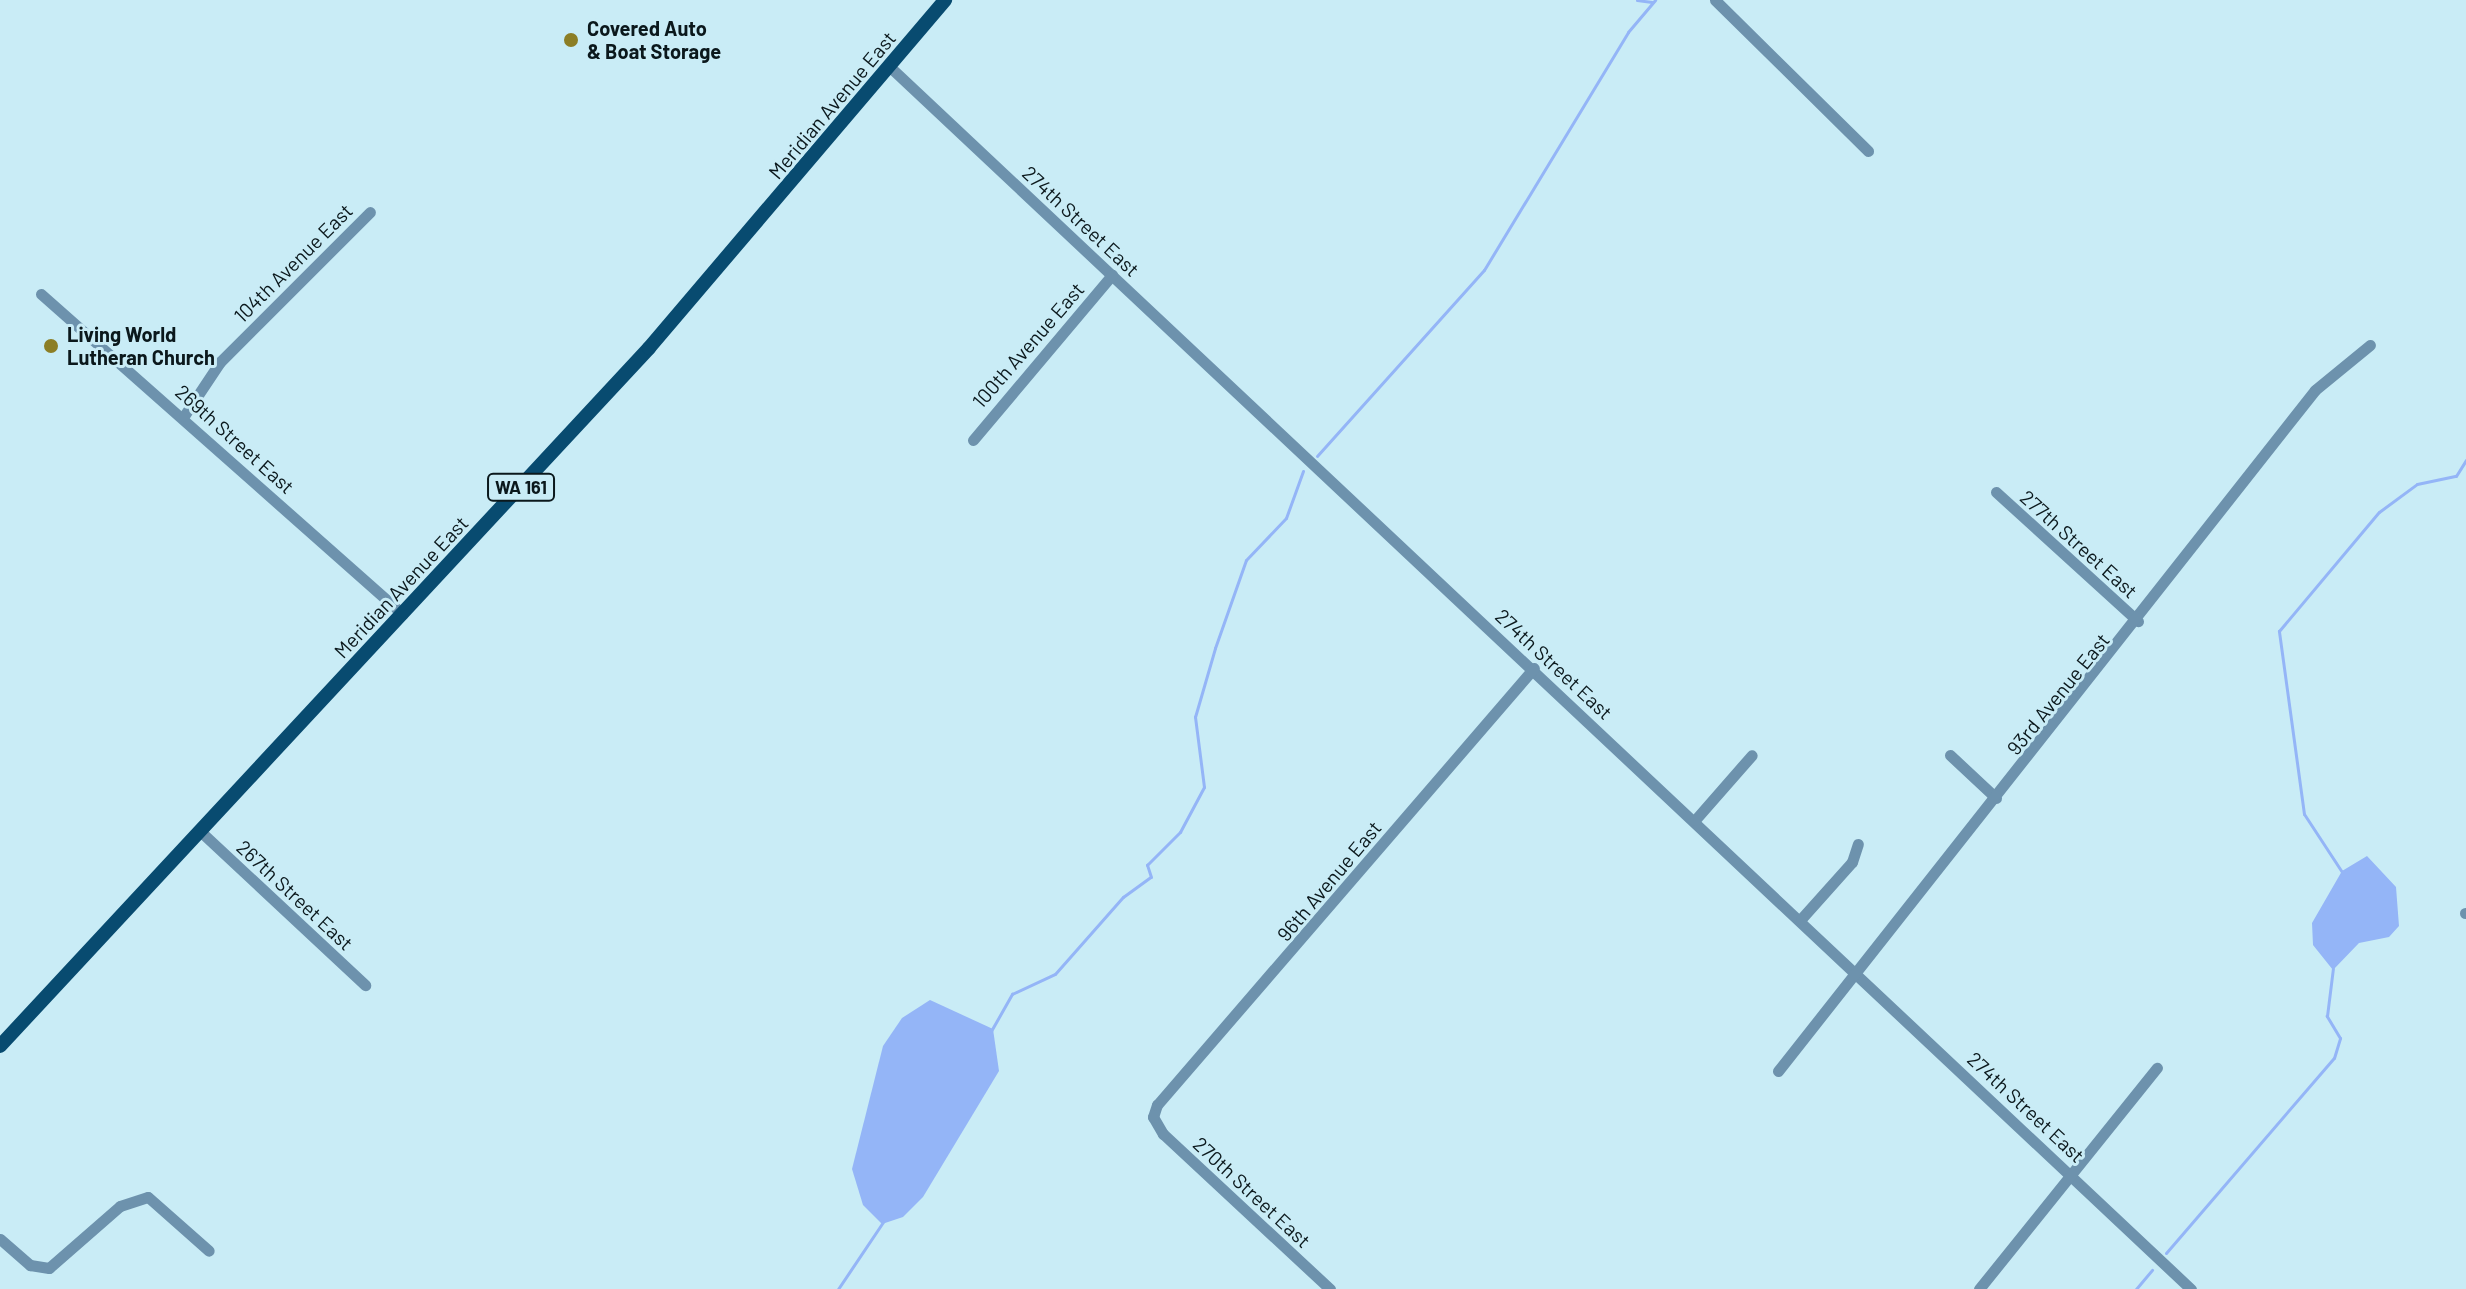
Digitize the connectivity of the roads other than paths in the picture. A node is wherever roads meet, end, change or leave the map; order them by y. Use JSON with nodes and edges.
{"nodes":[{"id":1,"x":945,"y":0,"type":"edge"},
{"id":2,"x":1715,"y":0,"type":"edge"},
{"id":3,"x":890,"y":67,"type":"junction"},
{"id":4,"x":1868,"y":151,"type":"dead end"},
{"id":5,"x":370,"y":212,"type":"dead end"},
{"id":6,"x":1112,"y":275,"type":"junction"},
{"id":7,"x":41,"y":294,"type":"dead end"},
{"id":8,"x":2370,"y":345,"type":"dead end"},
{"id":9,"x":184,"y":416,"type":"junction"},
{"id":10,"x":973,"y":440,"type":"dead end"},
{"id":11,"x":1996,"y":492,"type":"dead end"},
{"id":12,"x":403,"y":614,"type":"junction"},
{"id":13,"x":2138,"y":621,"type":"junction"},
{"id":14,"x":1534,"y":668,"type":"junction"},
{"id":15,"x":1752,"y":755,"type":"dead end"},
{"id":16,"x":1950,"y":755,"type":"dead end"},
{"id":17,"x":1996,"y":798,"type":"junction"},
{"id":18,"x":1695,"y":820,"type":"junction"},
{"id":19,"x":200,"y":831,"type":"junction"},
{"id":20,"x":1858,"y":844,"type":"dead end"},
{"id":21,"x":1801,"y":919,"type":"junction"},
{"id":22,"x":1857,"y":972,"type":"junction"},
{"id":23,"x":365,"y":985,"type":"dead end"},
{"id":24,"x":0,"y":1046,"type":"edge"},
{"id":25,"x":2157,"y":1068,"type":"dead end"},
{"id":26,"x":1778,"y":1071,"type":"dead end"},
{"id":27,"x":1153,"y":1117,"type":"joint"},
{"id":28,"x":2071,"y":1173,"type":"junction"},
{"id":29,"x":0,"y":1239,"type":"edge"},
{"id":30,"x":209,"y":1251,"type":"dead end"},
{"id":31,"x":1330,"y":1289,"type":"edge"},
{"id":32,"x":1979,"y":1289,"type":"edge"},
{"id":33,"x":2191,"y":1289,"type":"edge"}],
"edges":[{"from":1,"to":3,"type":"main road","name":"Meridian Avenue East","number":"WA 161"},
{"from":2,"to":4,"type":"street"},
{"from":3,"to":6,"type":"street","name":"274th Street East"},
{"from":3,"to":12,"type":"main road","name":"Meridian Avenue East","number":"WA 161"},
{"from":5,"to":9,"type":"street","name":"104th Avenue East"},
{"from":6,"to":10,"type":"street","name":"100th Avenue East"},
{"from":6,"to":14,"type":"street","name":"274th Street East"},
{"from":7,"to":9,"type":"street","name":"269th Street East"},
{"from":8,"to":13,"type":"street","name":"93rd Avenue East"},
{"from":9,"to":12,"type":"street","name":"269th Street East"},
{"from":11,"to":13,"type":"street","name":"277th Street East"},
{"from":12,"to":19,"type":"main road","name":"Meridian Avenue East","number":"WA 161"},
{"from":13,"to":17,"type":"street","name":"93rd Avenue East"},
{"from":14,"to":18,"type":"street","name":"274th Street East"},
{"from":14,"to":27,"type":"street","name":"96th Avenue East"},
{"from":15,"to":18,"type":"street"},
{"from":16,"to":17,"type":"street"},
{"from":17,"to":22,"type":"street","name":"93rd Avenue East"},
{"from":18,"to":21,"type":"street","name":"274th Street East"},
{"from":19,"to":23,"type":"street","name":"267th Street East"},
{"from":19,"to":24,"type":"main road","name":"Meridian Avenue East","number":"WA 161"},
{"from":20,"to":21,"type":"street"},
{"from":21,"to":22,"type":"street","name":"274th Street East"},
{"from":22,"to":26,"type":"street","name":"93rd Avenue East"},
{"from":22,"to":28,"type":"street","name":"274th Street East"},
{"from":25,"to":28,"type":"street"},
{"from":27,"to":31,"type":"street","name":"270th Street East"},
{"from":28,"to":32,"type":"street"},
{"from":28,"to":33,"type":"street","name":"274th Street East"},
{"from":29,"to":30,"type":"street"}]}
